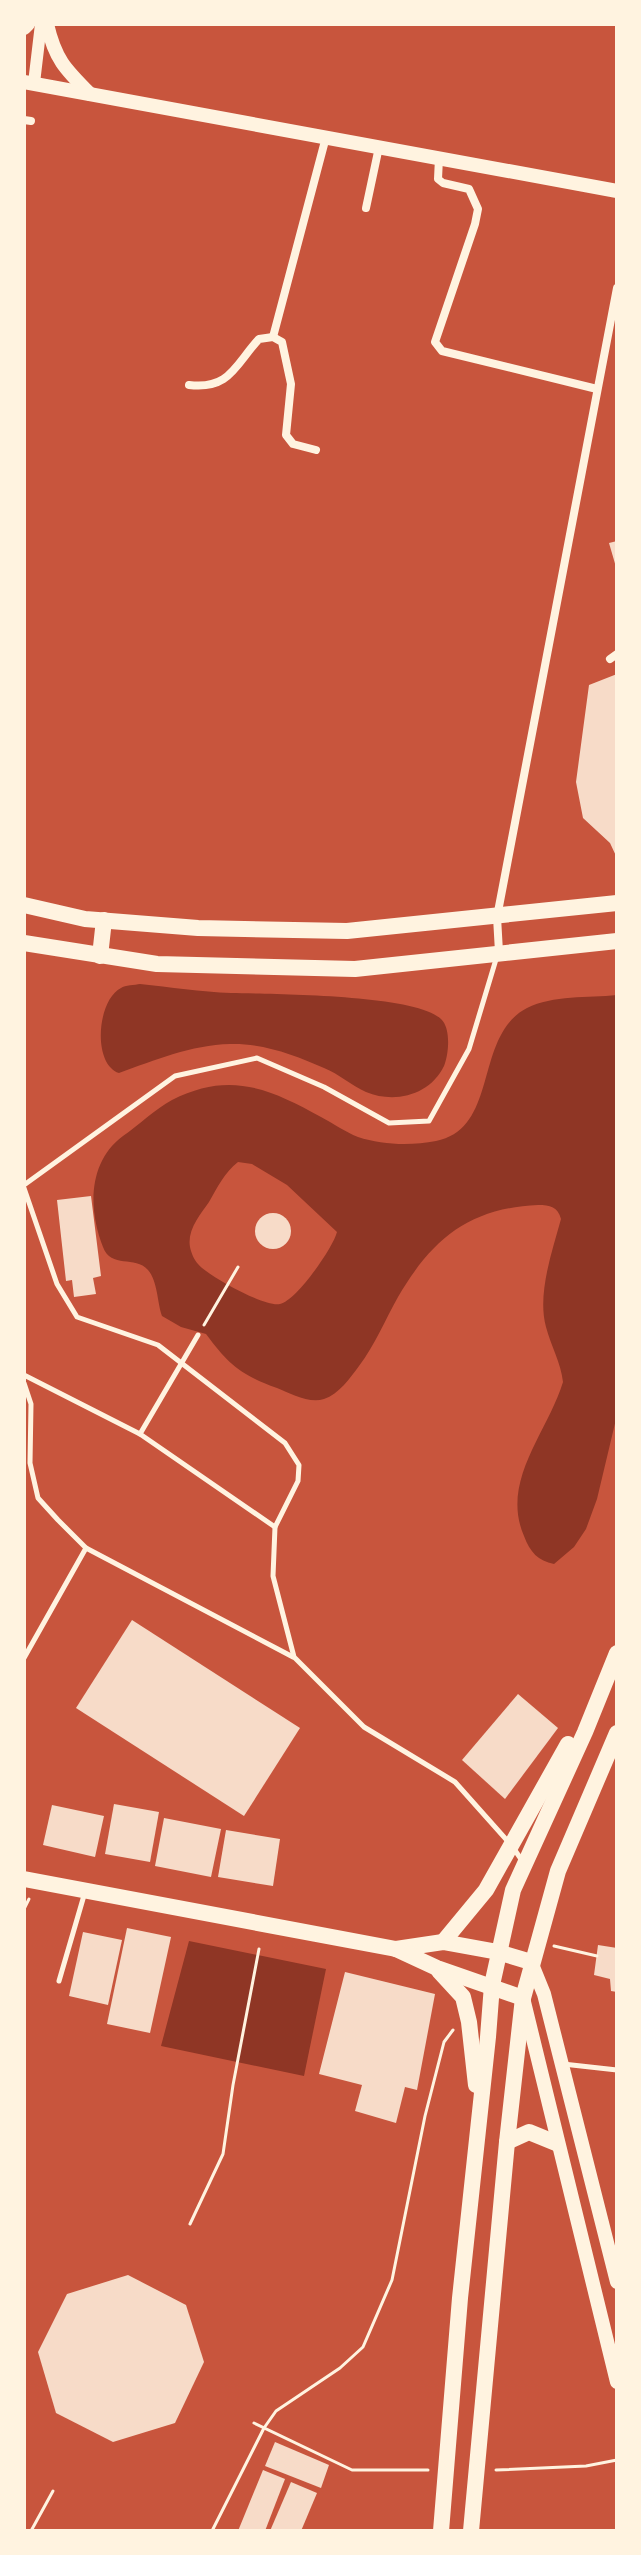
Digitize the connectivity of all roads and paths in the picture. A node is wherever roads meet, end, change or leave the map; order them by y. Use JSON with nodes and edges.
{"nodes":[{"id":1,"x":44,"y":24,"type":"edge"},
{"id":2,"x":29,"y":83,"type":"edge"},
{"id":3,"x":91,"y":94,"type":"junction"},
{"id":4,"x":326,"y":137,"type":"junction"},
{"id":5,"x":379,"y":147,"type":"junction"},
{"id":6,"x":439,"y":158,"type":"junction"},
{"id":7,"x":617,"y":191,"type":"edge"},
{"id":8,"x":366,"y":208,"type":"dead end"},
{"id":9,"x":617,"y":288,"type":"edge"},
{"id":10,"x":273,"y":337,"type":"junction"},
{"id":11,"x":189,"y":385,"type":"dead end"},
{"id":12,"x":597,"y":389,"type":"junction"},
{"id":13,"x":316,"y":450,"type":"dead end"},
{"id":14,"x":617,"y":903,"type":"edge"},
{"id":15,"x":24,"y":905,"type":"edge"},
{"id":16,"x":497,"y":917,"type":"junction"},
{"id":17,"x":104,"y":920,"type":"junction"},
{"id":18,"x":617,"y":941,"type":"edge"},
{"id":19,"x":24,"y":943,"type":"edge"},
{"id":20,"x":499,"y":952,"type":"junction"},
{"id":21,"x":100,"y":956,"type":"junction"},
{"id":22,"x":24,"y":1187,"type":"edge"},
{"id":23,"x":238,"y":1267,"type":"dead end"},
{"id":24,"x":198,"y":1335,"type":"joint"},
{"id":25,"x":182,"y":1361,"type":"junction"},
{"id":26,"x":24,"y":1375,"type":"edge"},
{"id":27,"x":24,"y":1383,"type":"edge"},
{"id":28,"x":140,"y":1434,"type":"junction"},
{"id":29,"x":275,"y":1527,"type":"junction"},
{"id":30,"x":86,"y":1548,"type":"junction"},
{"id":31,"x":617,"y":1652,"type":"edge"},
{"id":32,"x":294,"y":1657,"type":"junction"},
{"id":33,"x":24,"y":1658,"type":"edge"},
{"id":34,"x":617,"y":1733,"type":"edge"},
{"id":35,"x":512,"y":1846,"type":"junction"},
{"id":36,"x":524,"y":1863,"type":"junction"},
{"id":37,"x":24,"y":1879,"type":"edge"},
{"id":38,"x":85,"y":1891,"type":"junction"},
{"id":39,"x":443,"y":1942,"type":"junction"},
{"id":40,"x":554,"y":1946,"type":"dead end"},
{"id":41,"x":259,"y":1949,"type":"dead end"},
{"id":42,"x":396,"y":1949,"type":"junction"},
{"id":43,"x":498,"y":1952,"type":"junction"},
{"id":44,"x":597,"y":1956,"type":"dead end"},
{"id":45,"x":531,"y":1962,"type":"junction"},
{"id":46,"x":437,"y":1968,"type":"junction"},
{"id":47,"x":59,"y":1981,"type":"dead end"},
{"id":48,"x":492,"y":1985,"type":"junction"},
{"id":49,"x":523,"y":1998,"type":"junction"},
{"id":50,"x":469,"y":2022,"type":"junction"},
{"id":51,"x":563,"y":2064,"type":"junction"},
{"id":52,"x":617,"y":2070,"type":"edge"},
{"id":53,"x":479,"y":2119,"type":"junction"},
{"id":54,"x":507,"y":2142,"type":"junction"},
{"id":55,"x":556,"y":2143,"type":"junction"},
{"id":56,"x":190,"y":2224,"type":"dead end"},
{"id":57,"x":617,"y":2282,"type":"edge"},
{"id":58,"x":617,"y":2382,"type":"edge"},
{"id":59,"x":254,"y":2423,"type":"dead end"},
{"id":60,"x":264,"y":2428,"type":"junction"},
{"id":61,"x":617,"y":2460,"type":"edge"},
{"id":62,"x":507,"y":2469,"type":"dead end"},
{"id":63,"x":411,"y":2470,"type":"dead end"},
{"id":64,"x":53,"y":2491,"type":"dead end"},
{"id":65,"x":31,"y":2531,"type":"edge"},
{"id":66,"x":212,"y":2531,"type":"edge"},
{"id":67,"x":441,"y":2531,"type":"edge"},
{"id":68,"x":471,"y":2531,"type":"edge"}],
"edges":[{"from":1,"to":2,"type":"street"},
{"from":1,"to":3,"type":"main road"},
{"from":2,"to":3,"type":"main road"},
{"from":3,"to":4,"type":"main road"},
{"from":4,"to":5,"type":"main road"},
{"from":4,"to":10,"type":"street"},
{"from":5,"to":6,"type":"main road"},
{"from":5,"to":8,"type":"street"},
{"from":6,"to":7,"type":"main road"},
{"from":6,"to":12,"type":"street"},
{"from":9,"to":12,"type":"street"},
{"from":10,"to":11,"type":"street"},
{"from":10,"to":13,"type":"street"},
{"from":12,"to":16,"type":"street"},
{"from":14,"to":16,"type":"main road"},
{"from":15,"to":17,"type":"main road"},
{"from":16,"to":17,"type":"main road"},
{"from":16,"to":20,"type":"street"},
{"from":17,"to":21,"type":"main road"},
{"from":18,"to":20,"type":"main road"},
{"from":19,"to":21,"type":"main road"},
{"from":20,"to":21,"type":"main road"},
{"from":20,"to":22,"type":"lane"},
{"from":22,"to":25,"type":"lane"},
{"from":23,"to":24,"type":"path"},
{"from":24,"to":25,"type":"lane"},
{"from":25,"to":28,"type":"lane"},
{"from":25,"to":29,"type":"lane"},
{"from":26,"to":28,"type":"lane"},
{"from":27,"to":30,"type":"lane"},
{"from":28,"to":29,"type":"lane"},
{"from":29,"to":32,"type":"lane"},
{"from":30,"to":32,"type":"lane"},
{"from":30,"to":33,"type":"lane"},
{"from":31,"to":35,"type":"main road"},
{"from":31,"to":36,"type":"main road"},
{"from":32,"to":35,"type":"lane"},
{"from":34,"to":45,"type":"main road"},
{"from":35,"to":36,"type":"lane"},
{"from":35,"to":39,"type":"main road"},
{"from":36,"to":43,"type":"main road"},
{"from":37,"to":38,"type":"main road"},
{"from":38,"to":42,"type":"main road"},
{"from":38,"to":47,"type":"lane"},
{"from":39,"to":42,"type":"main road"},
{"from":39,"to":43,"type":"main road"},
{"from":40,"to":44,"type":"path"},
{"from":41,"to":56,"type":"path"},
{"from":42,"to":46,"type":"main road"},
{"from":43,"to":45,"type":"main road"},
{"from":43,"to":48,"type":"main road"},
{"from":45,"to":49,"type":"main road"},
{"from":45,"to":51,"type":"main road"},
{"from":46,"to":48,"type":"main road"},
{"from":46,"to":50,"type":"main road"},
{"from":48,"to":49,"type":"main road"},
{"from":48,"to":53,"type":"main road"},
{"from":49,"to":54,"type":"main road"},
{"from":49,"to":55,"type":"main road"},
{"from":50,"to":53,"type":"main road"},
{"from":50,"to":60,"type":"path"},
{"from":51,"to":52,"type":"lane"},
{"from":51,"to":57,"type":"main road"},
{"from":53,"to":67,"type":"main road"},
{"from":54,"to":55,"type":"main road"},
{"from":54,"to":68,"type":"main road"},
{"from":55,"to":58,"type":"main road"},
{"from":59,"to":60,"type":"path"},
{"from":60,"to":63,"type":"path"},
{"from":60,"to":66,"type":"path"},
{"from":61,"to":62,"type":"path"},
{"from":64,"to":65,"type":"path"}]}
